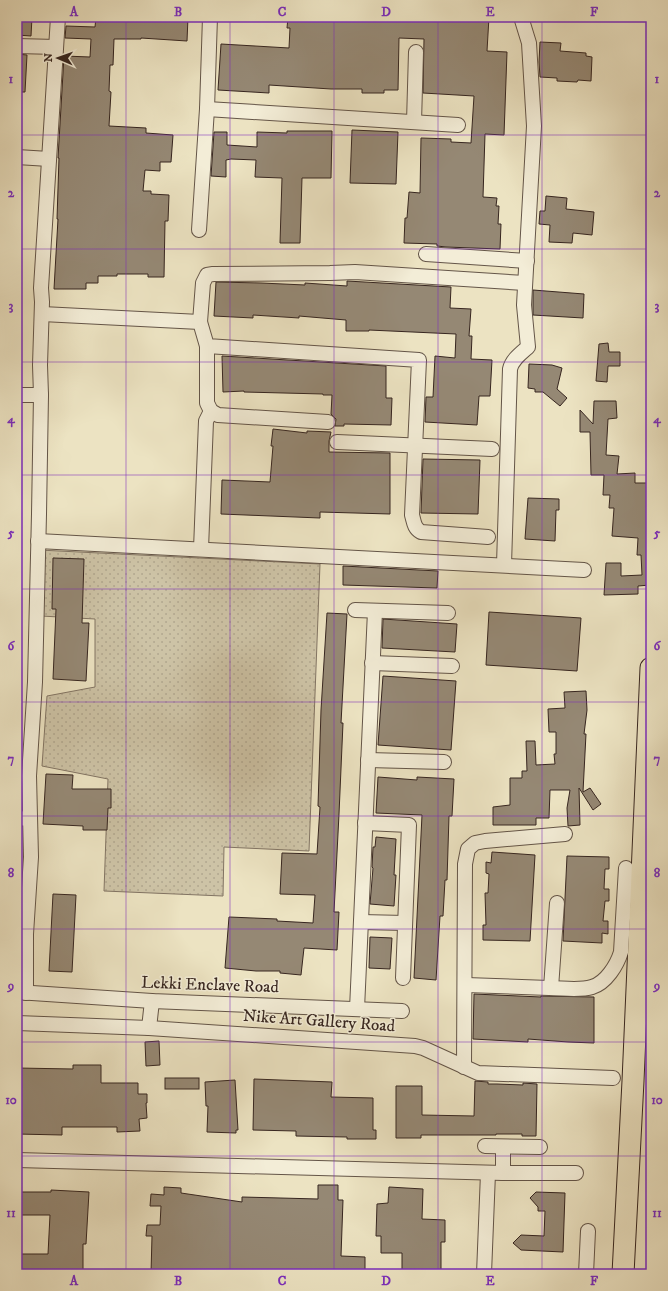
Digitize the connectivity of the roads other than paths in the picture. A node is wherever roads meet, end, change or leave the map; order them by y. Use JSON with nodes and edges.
{"nodes":[{"id":1,"x":58,"y":17,"type":"edge"},
{"id":2,"x":210,"y":17,"type":"edge"},
{"id":3,"x":521,"y":17,"type":"edge"},
{"id":4,"x":17,"y":46,"type":"edge"},
{"id":5,"x":56,"y":47,"type":"junction"},
{"id":6,"x":416,"y":52,"type":"dead end"},
{"id":7,"x":207,"y":110,"type":"junction"},
{"id":8,"x":414,"y":122,"type":"junction"},
{"id":9,"x":458,"y":125,"type":"dead end"},
{"id":10,"x":17,"y":157,"type":"edge"},
{"id":11,"x":49,"y":159,"type":"junction"},
{"id":12,"x":199,"y":230,"type":"dead end"},
{"id":13,"x":426,"y":254,"type":"dead end"},
{"id":14,"x":527,"y":261,"type":"junction"},
{"id":15,"x":525,"y":283,"type":"junction"},
{"id":16,"x":42,"y":314,"type":"junction"},
{"id":17,"x":200,"y":322,"type":"junction"},
{"id":18,"x":207,"y":346,"type":"junction"},
{"id":19,"x":17,"y":395,"type":"edge"},
{"id":20,"x":42,"y":396,"type":"junction"},
{"id":21,"x":211,"y":411,"type":"junction"},
{"id":22,"x":328,"y":422,"type":"dead end"},
{"id":23,"x":337,"y":442,"type":"dead end"},
{"id":24,"x":415,"y":446,"type":"junction"},
{"id":25,"x":492,"y":449,"type":"dead end"},
{"id":26,"x":488,"y":537,"type":"dead end"},
{"id":27,"x":38,"y":541,"type":"junction"},
{"id":28,"x":201,"y":549,"type":"junction"},
{"id":29,"x":504,"y":565,"type":"junction"},
{"id":30,"x":584,"y":570,"type":"dead end"},
{"id":31,"x":355,"y":610,"type":"dead end"},
{"id":32,"x":374,"y":611,"type":"junction"},
{"id":33,"x":448,"y":613,"type":"dead end"},
{"id":34,"x":372,"y":663,"type":"junction"},
{"id":35,"x":452,"y":666,"type":"dead end"},
{"id":36,"x":651,"y":668,"type":"edge"},
{"id":37,"x":368,"y":760,"type":"junction"},
{"id":38,"x":444,"y":762,"type":"dead end"},
{"id":39,"x":24,"y":819,"type":"edge"},
{"id":40,"x":365,"y":823,"type":"junction"},
{"id":41,"x":564,"y":834,"type":"dead end"},
{"id":42,"x":626,"y":868,"type":"dead end"},
{"id":43,"x":557,"y":902,"type":"dead end"},
{"id":44,"x":361,"y":922,"type":"junction"},
{"id":45,"x":405,"y":923,"type":"junction"},
{"id":46,"x":403,"y":978,"type":"dead end"},
{"id":47,"x":466,"y":985,"type":"junction"},
{"id":48,"x":552,"y":988,"type":"junction"},
{"id":49,"x":21,"y":992,"type":"edge"},
{"id":50,"x":152,"y":1001,"type":"junction"},
{"id":51,"x":357,"y":1009,"type":"junction"},
{"id":52,"x":402,"y":1011,"type":"dead end"},
{"id":53,"x":17,"y":1023,"type":"edge"},
{"id":54,"x":150,"y":1028,"type":"junction"},
{"id":55,"x":464,"y":1067,"type":"junction"},
{"id":56,"x":613,"y":1078,"type":"dead end"},
{"id":57,"x":485,"y":1146,"type":"dead end"},
{"id":58,"x":503,"y":1147,"type":"junction"},
{"id":59,"x":540,"y":1147,"type":"dead end"},
{"id":60,"x":17,"y":1160,"type":"edge"},
{"id":61,"x":488,"y":1173,"type":"junction"},
{"id":62,"x":503,"y":1173,"type":"junction"},
{"id":63,"x":576,"y":1173,"type":"dead end"},
{"id":64,"x":588,"y":1231,"type":"dead end"},
{"id":65,"x":484,"y":1274,"type":"edge"},
{"id":66,"x":586,"y":1274,"type":"edge"},
{"id":67,"x":623,"y":1274,"type":"edge"}],
"edges":[{"from":1,"to":5,"type":"street"},
{"from":2,"to":7,"type":"street"},
{"from":3,"to":14,"type":"street"},
{"from":4,"to":5,"type":"street"},
{"from":5,"to":11,"type":"street"},
{"from":6,"to":8,"type":"street"},
{"from":7,"to":8,"type":"street"},
{"from":7,"to":12,"type":"street"},
{"from":8,"to":9,"type":"street"},
{"from":10,"to":11,"type":"street"},
{"from":11,"to":16,"type":"street"},
{"from":13,"to":14,"type":"street"},
{"from":14,"to":15,"type":"street"},
{"from":15,"to":17,"type":"street"},
{"from":15,"to":29,"type":"street"},
{"from":16,"to":17,"type":"street"},
{"from":16,"to":20,"type":"street"},
{"from":17,"to":18,"type":"street"},
{"from":18,"to":21,"type":"street"},
{"from":18,"to":24,"type":"street"},
{"from":19,"to":20,"type":"street"},
{"from":20,"to":27,"type":"street"},
{"from":21,"to":22,"type":"street"},
{"from":21,"to":28,"type":"street"},
{"from":23,"to":24,"type":"street"},
{"from":24,"to":25,"type":"street"},
{"from":24,"to":26,"type":"street"},
{"from":27,"to":28,"type":"street"},
{"from":27,"to":39,"type":"street"},
{"from":28,"to":29,"type":"street"},
{"from":29,"to":30,"type":"street"},
{"from":31,"to":32,"type":"street"},
{"from":32,"to":33,"type":"street"},
{"from":32,"to":34,"type":"street"},
{"from":34,"to":35,"type":"street"},
{"from":34,"to":37,"type":"street"},
{"from":36,"to":67,"type":"highway"},
{"from":37,"to":38,"type":"street"},
{"from":37,"to":40,"type":"street"},
{"from":39,"to":49,"type":"street"},
{"from":40,"to":44,"type":"street"},
{"from":40,"to":45,"type":"street"},
{"from":41,"to":47,"type":"street"},
{"from":42,"to":48,"type":"street"},
{"from":43,"to":48,"type":"street"},
{"from":44,"to":45,"type":"street"},
{"from":44,"to":51,"type":"street"},
{"from":45,"to":46,"type":"street"},
{"from":47,"to":48,"type":"street"},
{"from":47,"to":55,"type":"street"},
{"from":49,"to":50,"type":"street","name":"Lekki Enclave Road"},
{"from":50,"to":51,"type":"street","name":"Lekki Enclave Road"},
{"from":50,"to":54,"type":"street"},
{"from":51,"to":52,"type":"street","name":"Lekki Enclave Road"},
{"from":53,"to":54,"type":"street","name":"Nike Art Gallery Road"},
{"from":54,"to":55,"type":"street","name":"Nike Art Gallery Road"},
{"from":55,"to":56,"type":"street","name":"Nike Art Gallery Road"},
{"from":57,"to":58,"type":"street"},
{"from":58,"to":59,"type":"street"},
{"from":58,"to":62,"type":"street"},
{"from":60,"to":61,"type":"street"},
{"from":61,"to":62,"type":"street"},
{"from":61,"to":65,"type":"street"},
{"from":62,"to":63,"type":"street"},
{"from":64,"to":66,"type":"street"}]}
